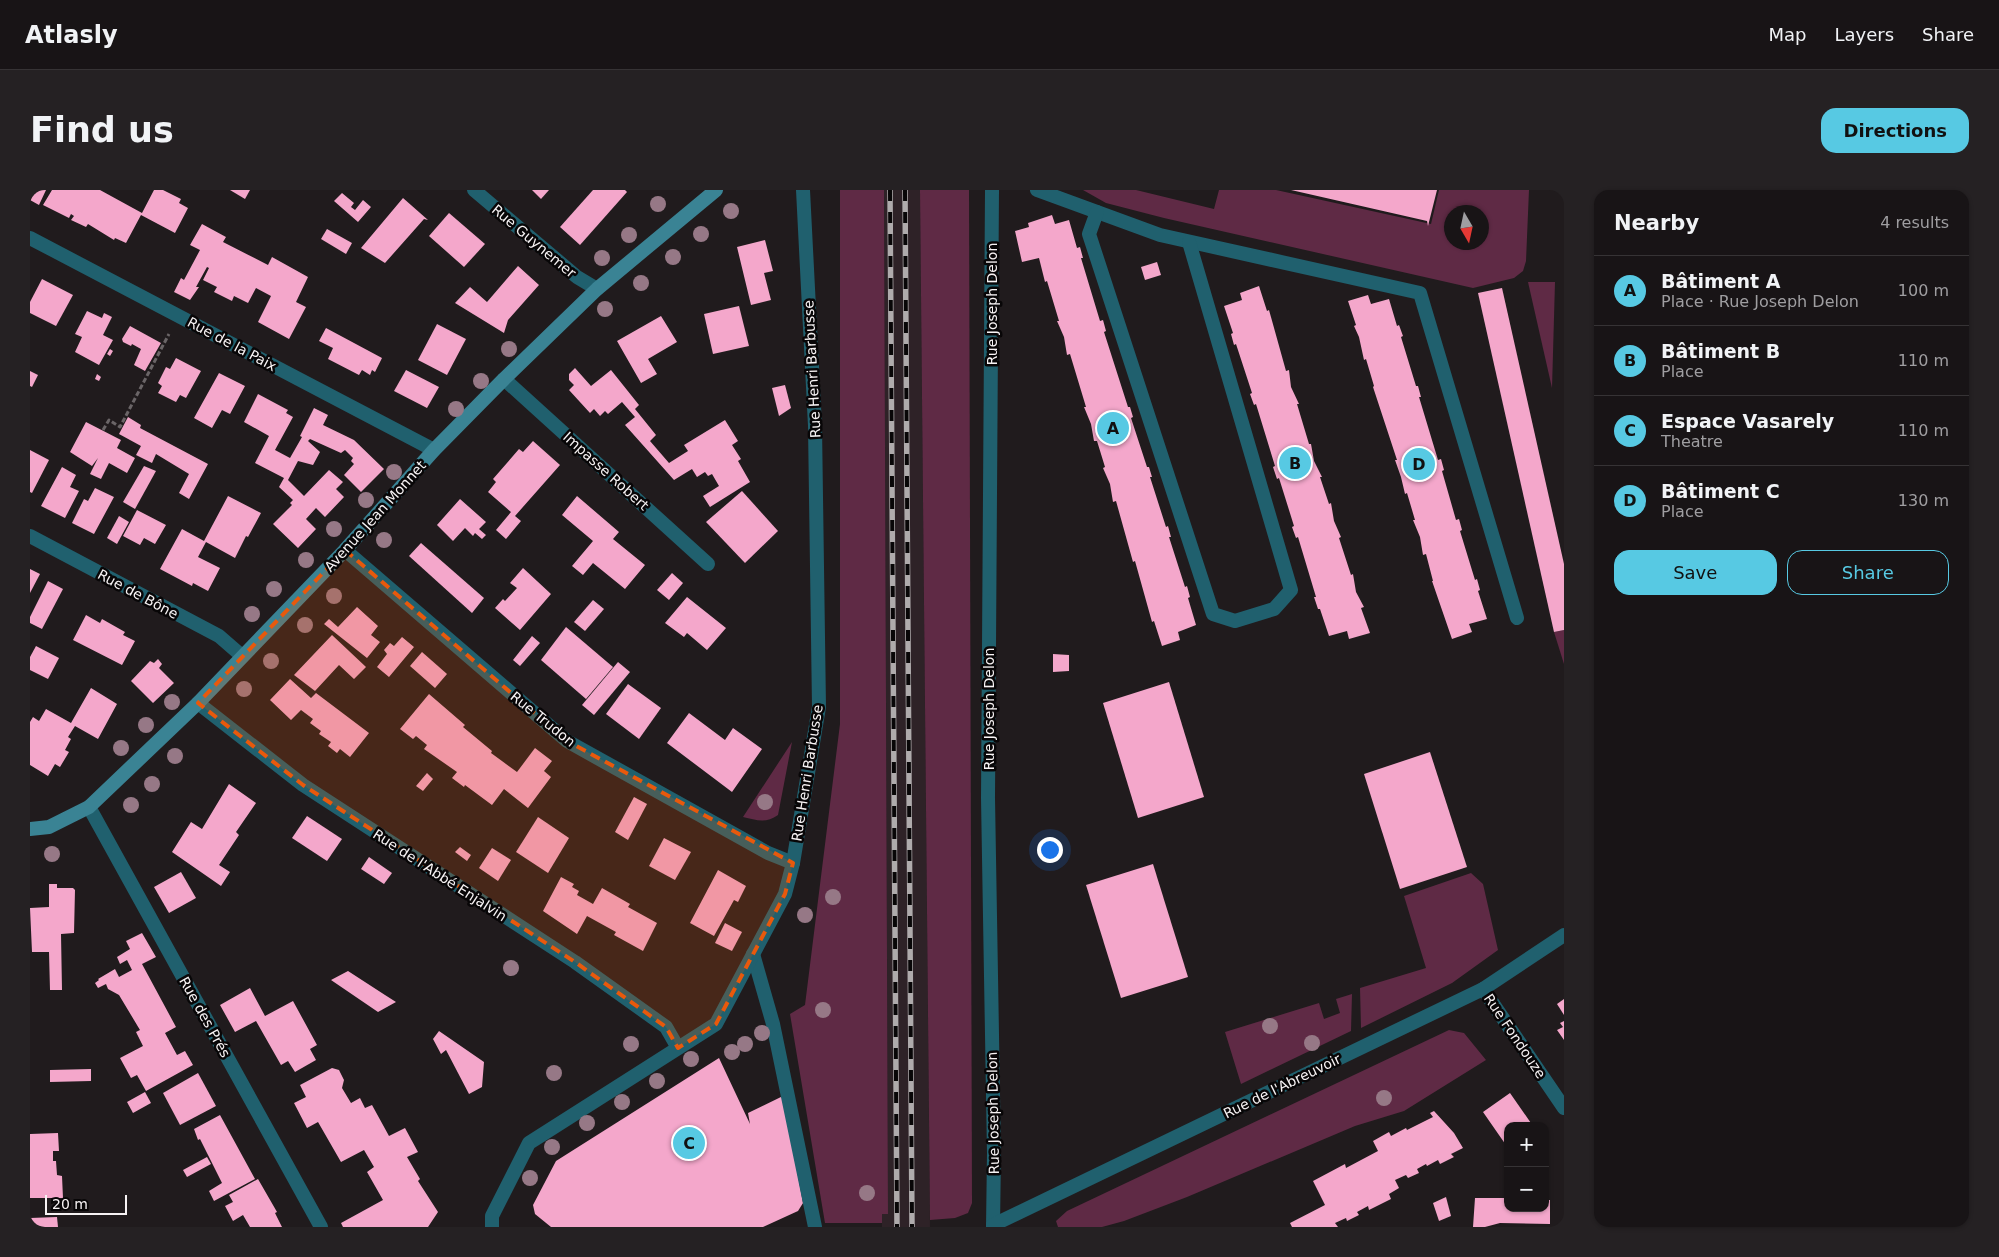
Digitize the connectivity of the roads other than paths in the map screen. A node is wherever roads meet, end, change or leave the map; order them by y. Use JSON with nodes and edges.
{"nodes":[{"id":1,"x":474,"y":190,"type":"edge"},
{"id":2,"x":716,"y":190,"type":"edge"},
{"id":3,"x":803,"y":190,"type":"edge"},
{"id":4,"x":992,"y":190,"type":"edge"},
{"id":5,"x":1037,"y":190,"type":"edge"},
{"id":6,"x":1097,"y":212,"type":"junction"},
{"id":7,"x":30,"y":238,"type":"edge"},
{"id":8,"x":1190,"y":242,"type":"junction"},
{"id":9,"x":597,"y":289,"type":"junction"},
{"id":10,"x":504,"y":378,"type":"junction"},
{"id":11,"x":434,"y":450,"type":"junction"},
{"id":12,"x":30,"y":536,"type":"edge"},
{"id":13,"x":345,"y":550,"type":"junction"},
{"id":14,"x":708,"y":564,"type":"dead end"},
{"id":15,"x":1517,"y":618,"type":"dead end"},
{"id":16,"x":242,"y":656,"type":"junction"},
{"id":17,"x":198,"y":703,"type":"junction"},
{"id":18,"x":89,"y":807,"type":"junction"},
{"id":19,"x":30,"y":829,"type":"edge"},
{"id":20,"x":793,"y":863,"type":"junction"},
{"id":21,"x":1564,"y":935,"type":"edge"},
{"id":22,"x":753,"y":954,"type":"junction"},
{"id":23,"x":1483,"y":989,"type":"junction"},
{"id":24,"x":678,"y":1048,"type":"junction"},
{"id":25,"x":1564,"y":1108,"type":"edge"},
{"id":26,"x":993,"y":1226,"type":"edge"},
{"id":27,"x":321,"y":1227,"type":"edge"},
{"id":28,"x":492,"y":1227,"type":"edge"},
{"id":29,"x":815,"y":1227,"type":"edge"}],
"edges":[{"from":1,"to":9,"type":"street","name":"Rue Guynemer"},
{"from":2,"to":9,"type":"main road","name":"Avenue Jean Monnet"},
{"from":3,"to":20,"type":"street","name":"Rue Henri Barbusse"},
{"from":4,"to":26,"type":"street","name":"Rue Joseph Delon"},
{"from":5,"to":6,"type":"street"},
{"from":6,"to":8,"type":"street"},
{"from":6,"to":8,"type":"street"},
{"from":7,"to":11,"type":"street","name":"Rue de la Paix"},
{"from":8,"to":15,"type":"street"},
{"from":9,"to":10,"type":"main road","name":"Avenue Jean Monnet"},
{"from":10,"to":11,"type":"main road","name":"Avenue Jean Monnet"},
{"from":10,"to":14,"type":"street","name":"Impasse Robert"},
{"from":11,"to":13,"type":"main road","name":"Avenue Jean Monnet"},
{"from":12,"to":16,"type":"street","name":"Rue de Bône"},
{"from":13,"to":16,"type":"main road","name":"Avenue Jean Monnet"},
{"from":13,"to":20,"type":"street","name":"Rue Trudon"},
{"from":16,"to":17,"type":"main road","name":"Avenue Jean Monnet"},
{"from":17,"to":18,"type":"main road","name":"Avenue Jean Monnet"},
{"from":17,"to":24,"type":"street","name":"Rue de l'Abbé Enjalvin"},
{"from":18,"to":19,"type":"main road","name":"Avenue Jean Monnet"},
{"from":18,"to":27,"type":"street","name":"Rue des Prés"},
{"from":20,"to":22,"type":"street","name":"Rue Henri Barbusse"},
{"from":21,"to":23,"type":"street","name":"Rue de l'Abreuvoir"},
{"from":22,"to":24,"type":"street","name":"Rue Henri Barbusse"},
{"from":22,"to":29,"type":"street"},
{"from":23,"to":25,"type":"street","name":"Rue Fondouze"},
{"from":23,"to":26,"type":"street","name":"Rue de l'Abreuvoir"},
{"from":24,"to":28,"type":"street","name":"Rue Henri Barbusse"}]}
